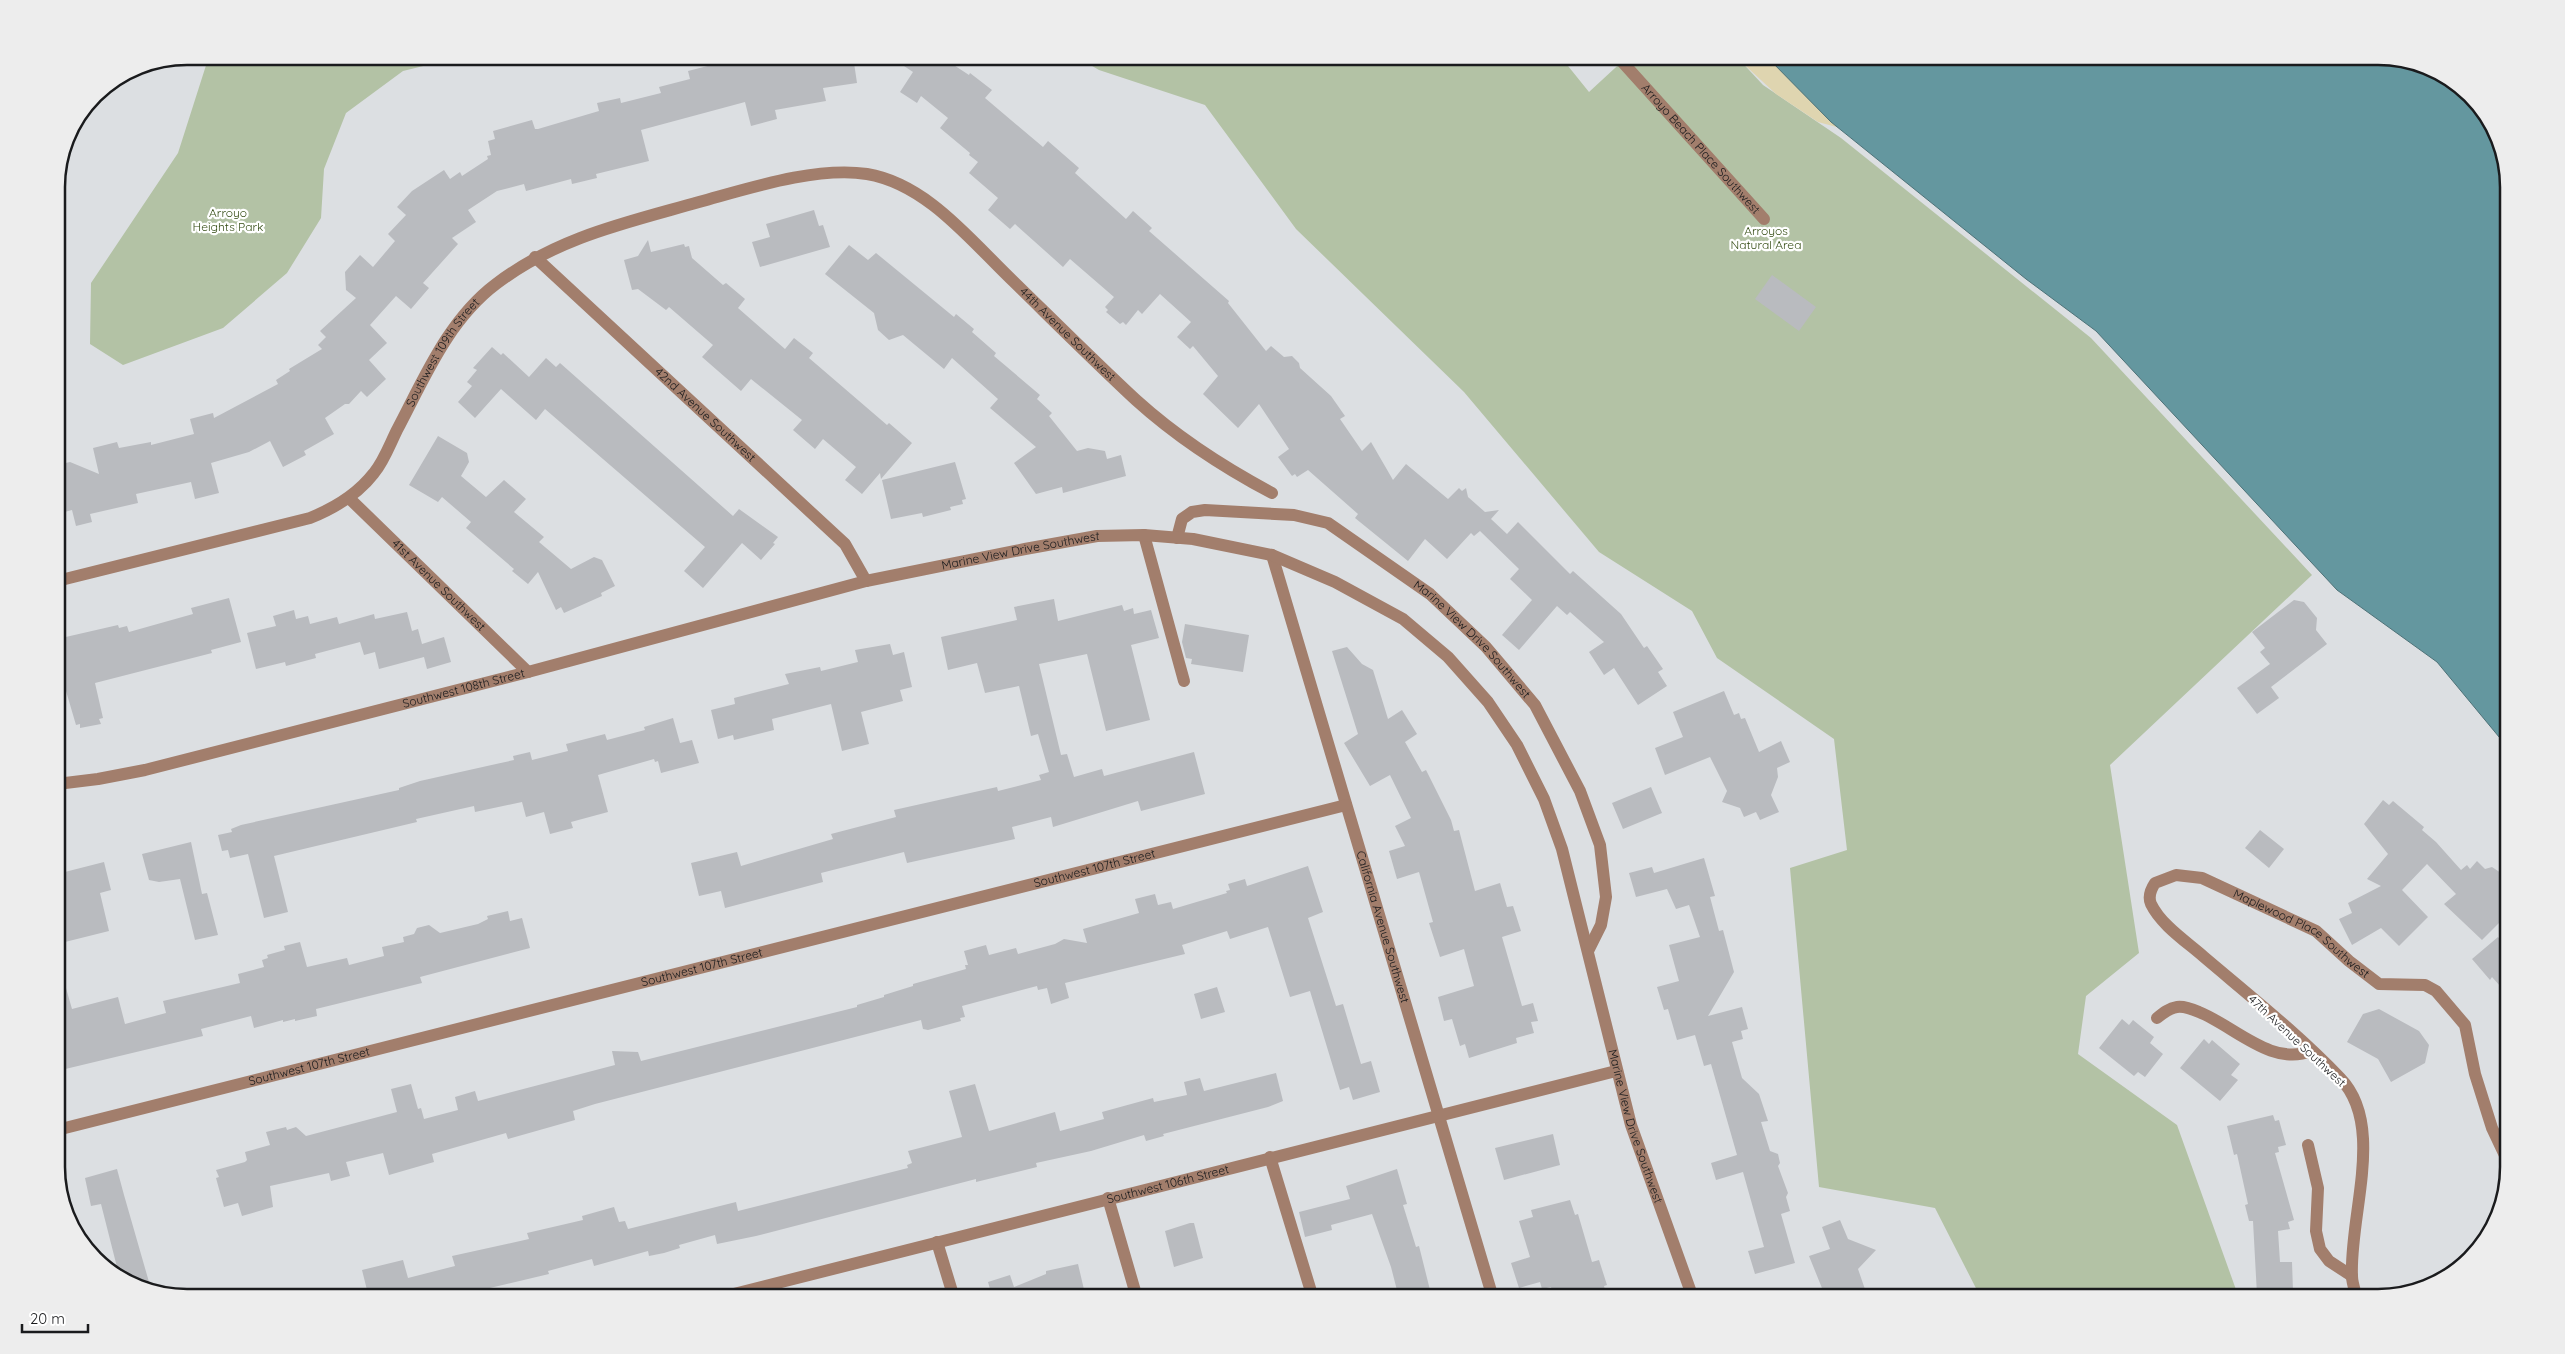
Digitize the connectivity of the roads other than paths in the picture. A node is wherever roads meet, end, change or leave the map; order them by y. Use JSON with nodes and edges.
{"nodes":[{"id":1,"x":1625,"y":65,"type":"edge"},
{"id":2,"x":866,"y":174,"type":"joint"},
{"id":3,"x":1764,"y":218,"type":"dead end"},
{"id":4,"x":535,"y":257,"type":"junction"},
{"id":5,"x":1272,"y":493,"type":"dead end"},
{"id":6,"x":349,"y":498,"type":"junction"},
{"id":7,"x":1144,"y":535,"type":"junction"},
{"id":8,"x":1176,"y":538,"type":"junction"},
{"id":9,"x":1272,"y":555,"type":"junction"},
{"id":10,"x":65,"y":579,"type":"edge"},
{"id":11,"x":866,"y":582,"type":"junction"},
{"id":12,"x":528,"y":672,"type":"junction"},
{"id":13,"x":1184,"y":681,"type":"dead end"},
{"id":14,"x":65,"y":783,"type":"edge"},
{"id":15,"x":1346,"y":805,"type":"junction"},
{"id":16,"x":2155,"y":882,"type":"joint"},
{"id":17,"x":1588,"y":951,"type":"junction"},
{"id":18,"x":2157,"y":1018,"type":"dead end"},
{"id":19,"x":2311,"y":1051,"type":"junction"},
{"id":20,"x":1616,"y":1070,"type":"junction"},
{"id":21,"x":1438,"y":1114,"type":"junction"},
{"id":22,"x":65,"y":1128,"type":"edge"},
{"id":23,"x":2308,"y":1145,"type":"dead end"},
{"id":24,"x":2500,"y":1145,"type":"edge"},
{"id":25,"x":1270,"y":1157,"type":"junction"},
{"id":26,"x":1108,"y":1198,"type":"junction"},
{"id":27,"x":937,"y":1242,"type":"junction"},
{"id":28,"x":2352,"y":1276,"type":"junction"},
{"id":29,"x":766,"y":1285,"type":"junction"},
{"id":30,"x":751,"y":1289,"type":"edge"},
{"id":31,"x":767,"y":1289,"type":"edge"},
{"id":32,"x":951,"y":1289,"type":"edge"},
{"id":33,"x":1134,"y":1289,"type":"edge"},
{"id":34,"x":1310,"y":1289,"type":"edge"},
{"id":35,"x":1490,"y":1289,"type":"edge"},
{"id":36,"x":1690,"y":1289,"type":"edge"},
{"id":37,"x":2355,"y":1289,"type":"edge"}],
"edges":[{"from":1,"to":3,"type":"street","name":"Arroyo Beach Place Southwest"},
{"from":2,"to":4,"type":"street","name":"Southwest 109th Street"},
{"from":2,"to":5,"type":"street","name":"44th Avenue Southwest"},
{"from":4,"to":6,"type":"street","name":"Southwest 109th Street"},
{"from":4,"to":11,"type":"street","name":"42nd Avenue Southwest"},
{"from":6,"to":10,"type":"street","name":"Southwest 109th Street"},
{"from":6,"to":12,"type":"street","name":"41st Avenue Southwest"},
{"from":7,"to":8,"type":"street","name":"Marine View Drive Southwest"},
{"from":7,"to":11,"type":"street","name":"Marine View Drive Southwest"},
{"from":7,"to":13,"type":"street"},
{"from":8,"to":9,"type":"street","name":"Marine View Drive Southwest"},
{"from":8,"to":17,"type":"street","name":"Marine View Drive Southwest"},
{"from":9,"to":15,"type":"street","name":"California Avenue Southwest"},
{"from":9,"to":17,"type":"street","name":"Marine View Drive Southwest"},
{"from":11,"to":12,"type":"street","name":"Southwest 108th Street"},
{"from":12,"to":14,"type":"street","name":"Southwest 108th Street"},
{"from":15,"to":21,"type":"street","name":"California Avenue Southwest"},
{"from":15,"to":22,"type":"street","name":"Southwest 107th Street"},
{"from":16,"to":19,"type":"street","name":"47th Avenue Southwest"},
{"from":16,"to":24,"type":"street","name":"Maplewood Place Southwest"},
{"from":17,"to":20,"type":"street","name":"Marine View Drive Southwest"},
{"from":18,"to":19,"type":"street"},
{"from":19,"to":28,"type":"street","name":"47th Avenue Southwest"},
{"from":20,"to":21,"type":"street","name":"Southwest 106th Street"},
{"from":20,"to":36,"type":"street","name":"Marine View Drive Southwest"},
{"from":21,"to":25,"type":"street","name":"Southwest 106th Street"},
{"from":21,"to":35,"type":"street","name":"California Avenue Southwest"},
{"from":23,"to":28,"type":"street"},
{"from":25,"to":26,"type":"street","name":"Southwest 106th Street"},
{"from":25,"to":34,"type":"street"},
{"from":26,"to":27,"type":"street","name":"Southwest 106th Street"},
{"from":26,"to":33,"type":"street"},
{"from":27,"to":29,"type":"street","name":"Southwest 106th Street"},
{"from":27,"to":32,"type":"street"},
{"from":28,"to":37,"type":"street","name":"47th Avenue Southwest"},
{"from":29,"to":30,"type":"street","name":"Southwest 106th Street"},
{"from":29,"to":31,"type":"street"}]}
